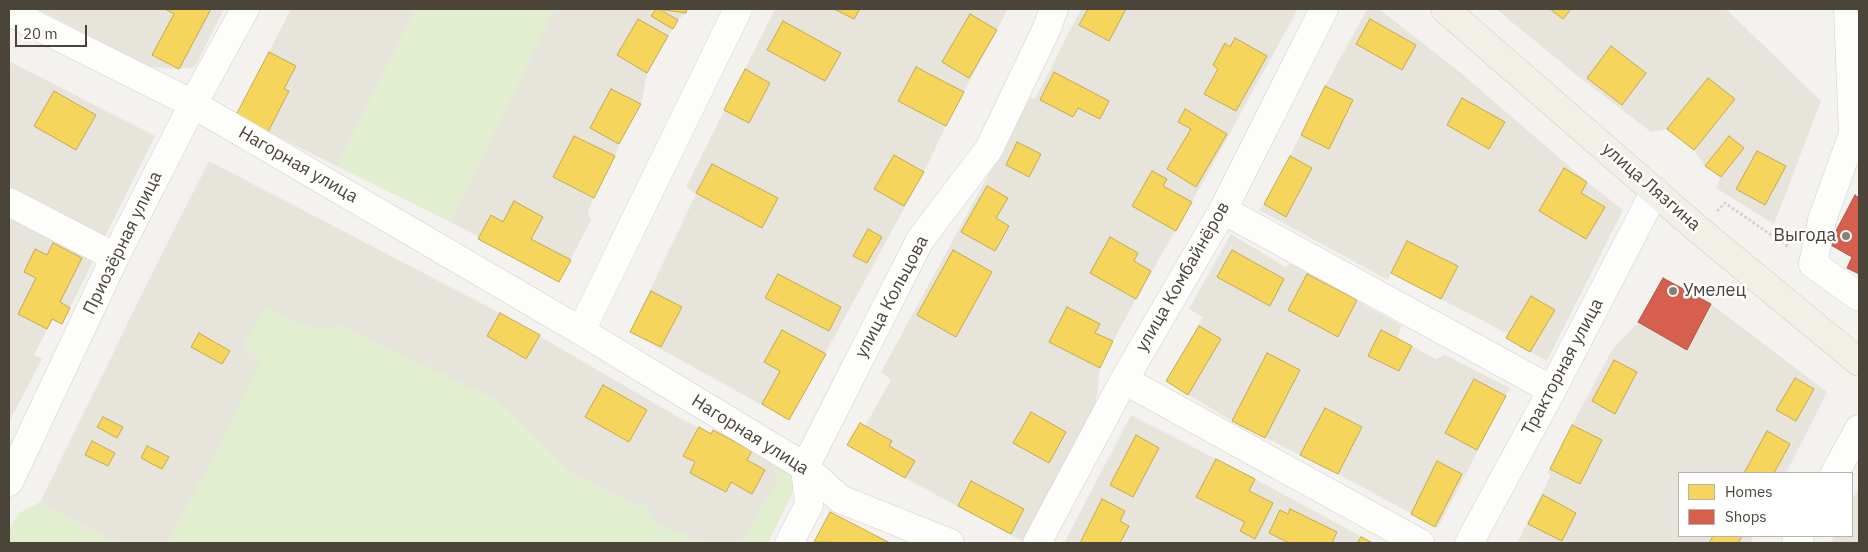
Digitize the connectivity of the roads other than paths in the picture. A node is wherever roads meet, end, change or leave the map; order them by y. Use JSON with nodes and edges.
{"nodes":[{"id":1,"x":245,"y":9,"type":"edge"},
{"id":2,"x":738,"y":9,"type":"edge"},
{"id":3,"x":1054,"y":9,"type":"edge"},
{"id":4,"x":1324,"y":9,"type":"edge"},
{"id":5,"x":1445,"y":9,"type":"edge"},
{"id":6,"x":1848,"y":10,"type":"dead end"},
{"id":7,"x":9,"y":12,"type":"edge"},
{"id":8,"x":193,"y":104,"type":"junction"},
{"id":9,"x":1655,"y":191,"type":"junction"},
{"id":10,"x":9,"y":202,"type":"edge"},
{"id":11,"x":1223,"y":210,"type":"junction"},
{"id":12,"x":115,"y":257,"type":"junction"},
{"id":13,"x":1859,"y":296,"type":"edge"},
{"id":14,"x":581,"y":331,"type":"junction"},
{"id":15,"x":1859,"y":362,"type":"edge"},
{"id":16,"x":1124,"y":380,"type":"junction"},
{"id":17,"x":1552,"y":390,"type":"junction"},
{"id":18,"x":1859,"y":430,"type":"edge"},
{"id":19,"x":805,"y":467,"type":"junction"},
{"id":20,"x":1836,"y":472,"type":"edge"},
{"id":21,"x":9,"y":482,"type":"edge"},
{"id":22,"x":789,"y":543,"type":"edge"},
{"id":23,"x":950,"y":543,"type":"edge"},
{"id":24,"x":1037,"y":543,"type":"edge"},
{"id":25,"x":1420,"y":543,"type":"edge"},
{"id":26,"x":1469,"y":543,"type":"edge"}],
"edges":[{"from":1,"to":8,"type":"street","name":"Приозёрная улица"},
{"from":2,"to":14,"type":"street"},
{"from":3,"to":19,"type":"street","name":"улица Кольцова"},
{"from":4,"to":11,"type":"street","name":"улица Комбайнёров"},
{"from":5,"to":9,"type":"main road","name":"улица Лязгина"},
{"from":6,"to":13,"type":"street"},
{"from":7,"to":8,"type":"street","name":"Нагорная улица"},
{"from":8,"to":12,"type":"street","name":"Приозёрная улица"},
{"from":8,"to":14,"type":"street","name":"Нагорная улица"},
{"from":9,"to":15,"type":"main road","name":"улица Лязгина"},
{"from":9,"to":17,"type":"street","name":"Тракторная улица"},
{"from":10,"to":12,"type":"street"},
{"from":11,"to":16,"type":"street","name":"улица Комбайнёров"},
{"from":11,"to":17,"type":"street"},
{"from":12,"to":21,"type":"street","name":"Приозёрная улица"},
{"from":14,"to":19,"type":"street","name":"Нагорная улица"},
{"from":16,"to":24,"type":"street","name":"улица Комбайнёров"},
{"from":16,"to":25,"type":"street"},
{"from":17,"to":26,"type":"street","name":"Тракторная улица"},
{"from":18,"to":20,"type":"street"},
{"from":19,"to":22,"type":"street"},
{"from":19,"to":23,"type":"street","name":"Нагорная улица"}]}
